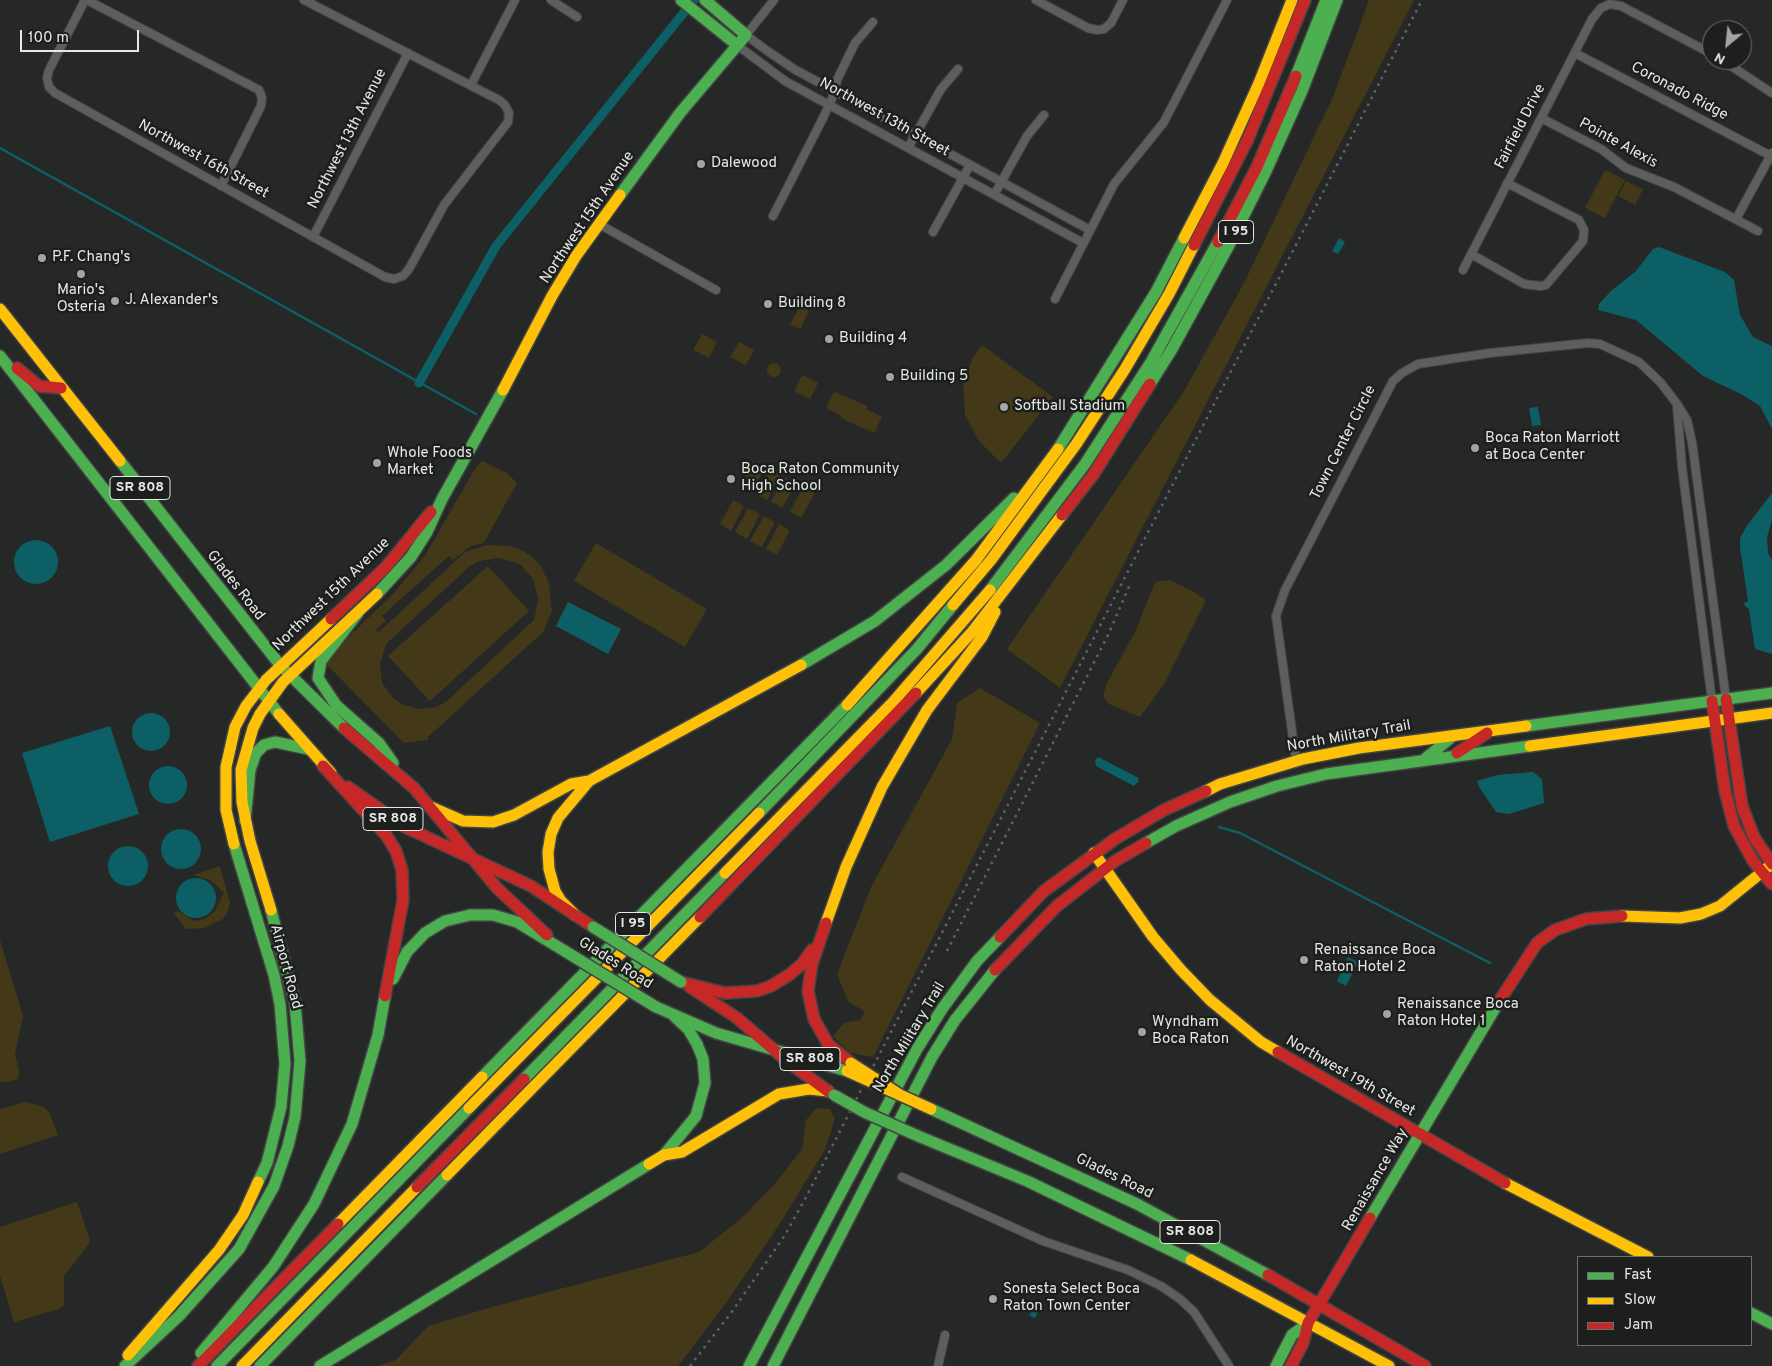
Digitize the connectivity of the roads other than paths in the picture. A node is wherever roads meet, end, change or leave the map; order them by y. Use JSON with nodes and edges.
{"nodes":[{"id":1,"x":86,"y":0,"type":"edge"},
{"id":2,"x":304,"y":0,"type":"edge"},
{"id":3,"x":515,"y":0,"type":"edge"},
{"id":4,"x":551,"y":0,"type":"edge"},
{"id":5,"x":681,"y":0,"type":"edge"},
{"id":6,"x":774,"y":0,"type":"edge"},
{"id":7,"x":1036,"y":0,"type":"edge"},
{"id":8,"x":1123,"y":0,"type":"edge"},
{"id":9,"x":1227,"y":0,"type":"edge"},
{"id":10,"x":1292,"y":0,"type":"edge"},
{"id":11,"x":1305,"y":0,"type":"edge"},
{"id":12,"x":1326,"y":0,"type":"edge"},
{"id":13,"x":1337,"y":0,"type":"edge"},
{"id":14,"x":706,"y":1,"type":"edge"},
{"id":15,"x":577,"y":17,"type":"dead end"},
{"id":16,"x":872,"y":22,"type":"dead end"},
{"id":17,"x":746,"y":35,"type":"junction"},
{"id":18,"x":737,"y":45,"type":"junction"},
{"id":19,"x":1702,"y":49,"type":"edge"},
{"id":20,"x":408,"y":53,"type":"junction"},
{"id":21,"x":1575,"y":53,"type":"junction"},
{"id":22,"x":958,"y":69,"type":"dead end"},
{"id":23,"x":1737,"y":70,"type":"edge"},
{"id":24,"x":470,"y":85,"type":"junction"},
{"id":25,"x":835,"y":92,"type":"junction"},
{"id":26,"x":1772,"y":94,"type":"edge"},
{"id":27,"x":829,"y":105,"type":"junction"},
{"id":28,"x":1044,"y":115,"type":"dead end"},
{"id":29,"x":1541,"y":118,"type":"junction"},
{"id":30,"x":916,"y":136,"type":"junction"},
{"id":31,"x":908,"y":148,"type":"junction"},
{"id":32,"x":1771,"y":155,"type":"edge"},
{"id":33,"x":970,"y":165,"type":"junction"},
{"id":34,"x":963,"y":178,"type":"junction"},
{"id":35,"x":1002,"y":182,"type":"junction"},
{"id":36,"x":1507,"y":183,"type":"junction"},
{"id":37,"x":221,"y":186,"type":"junction"},
{"id":38,"x":994,"y":195,"type":"junction"},
{"id":39,"x":773,"y":216,"type":"dead end"},
{"id":40,"x":1736,"y":219,"type":"junction"},
{"id":41,"x":599,"y":224,"type":"junction"},
{"id":42,"x":1090,"y":230,"type":"junction"},
{"id":43,"x":1758,"y":231,"type":"dead end"},
{"id":44,"x":933,"y":232,"type":"dead end"},
{"id":45,"x":313,"y":237,"type":"junction"},
{"id":46,"x":1084,"y":244,"type":"junction"},
{"id":47,"x":1471,"y":254,"type":"junction"},
{"id":48,"x":1463,"y":270,"type":"dead end"},
{"id":49,"x":716,"y":290,"type":"dead end"},
{"id":50,"x":1055,"y":299,"type":"dead end"},
{"id":51,"x":0,"y":310,"type":"edge"},
{"id":52,"x":0,"y":355,"type":"edge"},
{"id":53,"x":61,"y":388,"type":"junction"},
{"id":54,"x":1677,"y":404,"type":"junction"},
{"id":55,"x":1048,"y":463,"type":"junction"},
{"id":56,"x":442,"y":499,"type":"junction"},
{"id":57,"x":1009,"y":582,"type":"junction"},
{"id":58,"x":358,"y":613,"type":"junction"},
{"id":59,"x":280,"y":665,"type":"junction"},
{"id":60,"x":290,"y":676,"type":"junction"},
{"id":61,"x":259,"y":689,"type":"junction"},
{"id":62,"x":1772,"y":693,"type":"edge"},
{"id":63,"x":1726,"y":699,"type":"junction"},
{"id":64,"x":268,"y":701,"type":"junction"},
{"id":65,"x":1712,"y":701,"type":"junction"},
{"id":66,"x":1772,"y":713,"type":"edge"},
{"id":67,"x":1729,"y":719,"type":"junction"},
{"id":68,"x":1716,"y":721,"type":"junction"},
{"id":69,"x":1491,"y":731,"type":"junction"},
{"id":70,"x":1453,"y":736,"type":"junction"},
{"id":71,"x":308,"y":749,"type":"junction"},
{"id":72,"x":1453,"y":755,"type":"junction"},
{"id":73,"x":1426,"y":758,"type":"junction"},
{"id":74,"x":1296,"y":760,"type":"junction"},
{"id":75,"x":323,"y":766,"type":"junction"},
{"id":76,"x":405,"y":779,"type":"junction"},
{"id":77,"x":589,"y":781,"type":"junction"},
{"id":78,"x":431,"y":807,"type":"junction"},
{"id":79,"x":245,"y":821,"type":"junction"},
{"id":80,"x":1094,"y":853,"type":"junction"},
{"id":81,"x":472,"y":858,"type":"junction"},
{"id":82,"x":1772,"y":864,"type":"edge"},
{"id":83,"x":1105,"y":868,"type":"junction"},
{"id":84,"x":1762,"y":872,"type":"junction"},
{"id":85,"x":1772,"y":884,"type":"edge"},
{"id":86,"x":575,"y":915,"type":"junction"},
{"id":87,"x":825,"y":925,"type":"junction"},
{"id":88,"x":568,"y":953,"type":"junction"},
{"id":89,"x":681,"y":982,"type":"junction"},
{"id":90,"x":384,"y":1002,"type":"junction"},
{"id":91,"x":674,"y":1016,"type":"junction"},
{"id":92,"x":773,"y":1049,"type":"junction"},
{"id":93,"x":849,"y":1067,"type":"junction"},
{"id":94,"x":831,"y":1093,"type":"junction"},
{"id":95,"x":1420,"y":1135,"type":"junction"},
{"id":96,"x":664,"y":1155,"type":"junction"},
{"id":97,"x":902,"y":1177,"type":"dead end"},
{"id":98,"x":1646,"y":1256,"type":"edge"},
{"id":99,"x":1319,"y":1305,"type":"junction"},
{"id":100,"x":1752,"y":1314,"type":"edge"},
{"id":101,"x":1308,"y":1323,"type":"junction"},
{"id":102,"x":1772,"y":1324,"type":"edge"},
{"id":103,"x":766,"y":1333,"type":"junction"},
{"id":104,"x":945,"y":1335,"type":"dead end"},
{"id":105,"x":120,"y":1366,"type":"edge"},
{"id":106,"x":125,"y":1366,"type":"edge"},
{"id":107,"x":192,"y":1366,"type":"edge"},
{"id":108,"x":198,"y":1366,"type":"edge"},
{"id":109,"x":216,"y":1366,"type":"edge"},
{"id":110,"x":242,"y":1366,"type":"edge"},
{"id":111,"x":260,"y":1366,"type":"edge"},
{"id":112,"x":320,"y":1366,"type":"edge"},
{"id":113,"x":749,"y":1366,"type":"edge"},
{"id":114,"x":757,"y":1366,"type":"edge"},
{"id":115,"x":773,"y":1366,"type":"edge"},
{"id":116,"x":938,"y":1366,"type":"edge"},
{"id":117,"x":1229,"y":1366,"type":"edge"},
{"id":118,"x":1276,"y":1366,"type":"edge"},
{"id":119,"x":1291,"y":1366,"type":"edge"},
{"id":120,"x":1389,"y":1366,"type":"edge"},
{"id":121,"x":1425,"y":1366,"type":"edge"}],
"edges":[{"from":1,"to":37,"type":"street","name":"Northwest 16th Street"},
{"from":1,"to":37,"type":"street"},
{"from":2,"to":20,"type":"street"},
{"from":3,"to":24,"type":"street"},
{"from":4,"to":15,"type":"street"},
{"from":5,"to":18,"type":"main road","name":"Northwest 13th Street"},
{"from":6,"to":17,"type":"street","name":"Northwest 15th Avenue"},
{"from":7,"to":8,"type":"street"},
{"from":9,"to":42,"type":"street"},
{"from":10,"to":55,"type":"main road","number":"I 95"},
{"from":11,"to":109,"type":"main road"},
{"from":12,"to":110,"type":"main road"},
{"from":13,"to":57,"type":"main road","number":"I 95"},
{"from":14,"to":17,"type":"main road","name":"Northwest 13th Street"},
{"from":16,"to":25,"type":"street"},
{"from":17,"to":18,"type":"main road","name":"Northwest 15th Avenue"},
{"from":17,"to":25,"type":"street","name":"Northwest 13th Street"},
{"from":18,"to":27,"type":"street","name":"Northwest 13th Street"},
{"from":18,"to":41,"type":"main road","name":"Northwest 15th Avenue"},
{"from":19,"to":21,"type":"street","name":"Fairfield Drive"},
{"from":20,"to":24,"type":"street"},
{"from":20,"to":45,"type":"street","name":"Northwest 13th Avenue"},
{"from":21,"to":29,"type":"street","name":"Fairfield Drive"},
{"from":21,"to":32,"type":"street","name":"Coronado Ridge"},
{"from":22,"to":30,"type":"street"},
{"from":23,"to":26,"type":"street"},
{"from":24,"to":45,"type":"street","name":"Northwest 16th Street"},
{"from":25,"to":27,"type":"street"},
{"from":25,"to":30,"type":"street","name":"Northwest 13th Street"},
{"from":27,"to":31,"type":"street","name":"Northwest 13th Street"},
{"from":27,"to":39,"type":"street"},
{"from":28,"to":35,"type":"street"},
{"from":29,"to":36,"type":"street","name":"Fairfield Drive"},
{"from":29,"to":40,"type":"street","name":"Pointe Alexis"},
{"from":30,"to":31,"type":"street"},
{"from":30,"to":33,"type":"street","name":"Northwest 13th Street"},
{"from":31,"to":34,"type":"street","name":"Northwest 13th Street"},
{"from":32,"to":40,"type":"street"},
{"from":33,"to":34,"type":"street"},
{"from":33,"to":35,"type":"street","name":"Northwest 13th Street"},
{"from":34,"to":38,"type":"street","name":"Northwest 13th Street"},
{"from":34,"to":44,"type":"street"},
{"from":35,"to":38,"type":"street"},
{"from":35,"to":42,"type":"street","name":"Northwest 13th Street"},
{"from":36,"to":47,"type":"street","name":"Fairfield Drive"},
{"from":36,"to":47,"type":"street"},
{"from":37,"to":45,"type":"street","name":"Northwest 16th Street"},
{"from":38,"to":46,"type":"street","name":"Northwest 13th Street"},
{"from":40,"to":43,"type":"street","name":"Pointe Alexis"},
{"from":41,"to":49,"type":"street"},
{"from":41,"to":56,"type":"main road","name":"Northwest 15th Avenue"},
{"from":42,"to":46,"type":"street"},
{"from":46,"to":50,"type":"street"},
{"from":47,"to":48,"type":"street","name":"Fairfield Drive"},
{"from":51,"to":53,"type":"main road","name":"Glades Road","number":"SR 808"},
{"from":52,"to":53,"type":"main road"},
{"from":52,"to":61,"type":"main road","name":"Glades Road","number":"SR 808"},
{"from":53,"to":59,"type":"main road","name":"Glades Road","number":"SR 808"},
{"from":54,"to":63,"type":"street","name":"Town Center Circle"},
{"from":54,"to":65,"type":"street"},
{"from":54,"to":74,"type":"street","name":"Town Center Circle"},
{"from":55,"to":77,"type":"main road"},
{"from":55,"to":108,"type":"main road","number":"I 95"},
{"from":56,"to":58,"type":"main road","name":"Northwest 15th Avenue"},
{"from":56,"to":59,"type":"main road","name":"Northwest 15th Avenue"},
{"from":57,"to":87,"type":"main road"},
{"from":57,"to":111,"type":"main road","number":"I 95"},
{"from":58,"to":60,"type":"main road","name":"Northwest 15th Avenue"},
{"from":58,"to":76,"type":"main road"},
{"from":59,"to":60,"type":"main road","name":"Glades Road","number":"SR 808"},
{"from":59,"to":61,"type":"main road","name":"Airport Road"},
{"from":60,"to":64,"type":"main road","name":"Airport Road"},
{"from":60,"to":76,"type":"main road","name":"Glades Road","number":"SR 808"},
{"from":61,"to":64,"type":"main road","name":"Glades Road","number":"SR 808"},
{"from":61,"to":105,"type":"main road","name":"Airport Road"},
{"from":62,"to":63,"type":"main road","name":"North Military Trail"},
{"from":63,"to":65,"type":"main road","name":"North Military Trail"},
{"from":63,"to":67,"type":"main road"},
{"from":64,"to":71,"type":"main road","name":"Glades Road","number":"SR 808"},
{"from":64,"to":79,"type":"main road","name":"Airport Road"},
{"from":65,"to":68,"type":"main road"},
{"from":65,"to":69,"type":"main road","name":"North Military Trail"},
{"from":66,"to":67,"type":"main road","name":"North Military Trail"},
{"from":67,"to":68,"type":"main road","name":"North Military Trail"},
{"from":67,"to":82,"type":"main road"},
{"from":68,"to":72,"type":"main road","name":"North Military Trail"},
{"from":68,"to":84,"type":"main road"},
{"from":69,"to":70,"type":"main road","name":"North Military Trail"},
{"from":69,"to":72,"type":"main road"},
{"from":70,"to":73,"type":"main road"},
{"from":70,"to":74,"type":"main road","name":"North Military Trail"},
{"from":71,"to":75,"type":"main road","name":"Glades Road","number":"SR 808"},
{"from":71,"to":79,"type":"main road"},
{"from":72,"to":73,"type":"main road","name":"North Military Trail"},
{"from":73,"to":83,"type":"main road","name":"North Military Trail"},
{"from":74,"to":80,"type":"main road","name":"North Military Trail"},
{"from":75,"to":81,"type":"main road","name":"Glades Road","number":"SR 808"},
{"from":75,"to":90,"type":"main road"},
{"from":76,"to":78,"type":"main road","name":"Glades Road","number":"SR 808"},
{"from":77,"to":78,"type":"main road"},
{"from":77,"to":86,"type":"main road"},
{"from":78,"to":81,"type":"main road","name":"Glades Road","number":"SR 808"},
{"from":79,"to":106,"type":"main road","name":"Airport Road"},
{"from":80,"to":83,"type":"main road","name":"Northwest 19th Street"},
{"from":80,"to":103,"type":"main road","name":"North Military Trail"},
{"from":81,"to":86,"type":"main road","name":"Glades Road","number":"SR 808"},
{"from":81,"to":88,"type":"main road","name":"Glades Road","number":"SR 808"},
{"from":82,"to":84,"type":"main road","name":"Renaissance Way"},
{"from":83,"to":95,"type":"main road","name":"Northwest 19th Street"},
{"from":83,"to":115,"type":"main road","name":"North Military Trail"},
{"from":84,"to":85,"type":"main road"},
{"from":84,"to":95,"type":"main road","name":"Renaissance Way"},
{"from":86,"to":89,"type":"main road","name":"Glades Road","number":"SR 808","bridge":true},
{"from":87,"to":89,"type":"main road"},
{"from":87,"to":93,"type":"main road"},
{"from":88,"to":90,"type":"main road"},
{"from":88,"to":91,"type":"main road","name":"Glades Road","number":"SR 808","bridge":true},
{"from":89,"to":92,"type":"main road","name":"Glades Road","number":"SR 808"},
{"from":90,"to":107,"type":"main road"},
{"from":91,"to":92,"type":"main road","name":"Glades Road","number":"SR 808"},
{"from":91,"to":96,"type":"main road"},
{"from":92,"to":93,"type":"main road","name":"Glades Road","number":"SR 808"},
{"from":92,"to":94,"type":"main road","name":"Glades Road","number":"SR 808"},
{"from":93,"to":99,"type":"main road","name":"Glades Road","number":"SR 808","bridge":true},
{"from":94,"to":96,"type":"main road"},
{"from":94,"to":101,"type":"main road","name":"Glades Road","number":"SR 808","bridge":true},
{"from":95,"to":98,"type":"main road","name":"Northwest 19th Street"},
{"from":95,"to":99,"type":"main road","name":"Renaissance Way"},
{"from":96,"to":112,"type":"main road"},
{"from":97,"to":117,"type":"street"},
{"from":99,"to":101,"type":"main road","name":"Renaissance Way"},
{"from":99,"to":121,"type":"main road","name":"Glades Road","number":"SR 808"},
{"from":100,"to":102,"type":"main road"},
{"from":101,"to":118,"type":"main road"},
{"from":101,"to":119,"type":"main road"},
{"from":101,"to":120,"type":"main road","name":"Glades Road","number":"SR 808"},
{"from":103,"to":113,"type":"main road","name":"North Military Trail"},
{"from":103,"to":114,"type":"main road"},
{"from":104,"to":116,"type":"street"}]}
